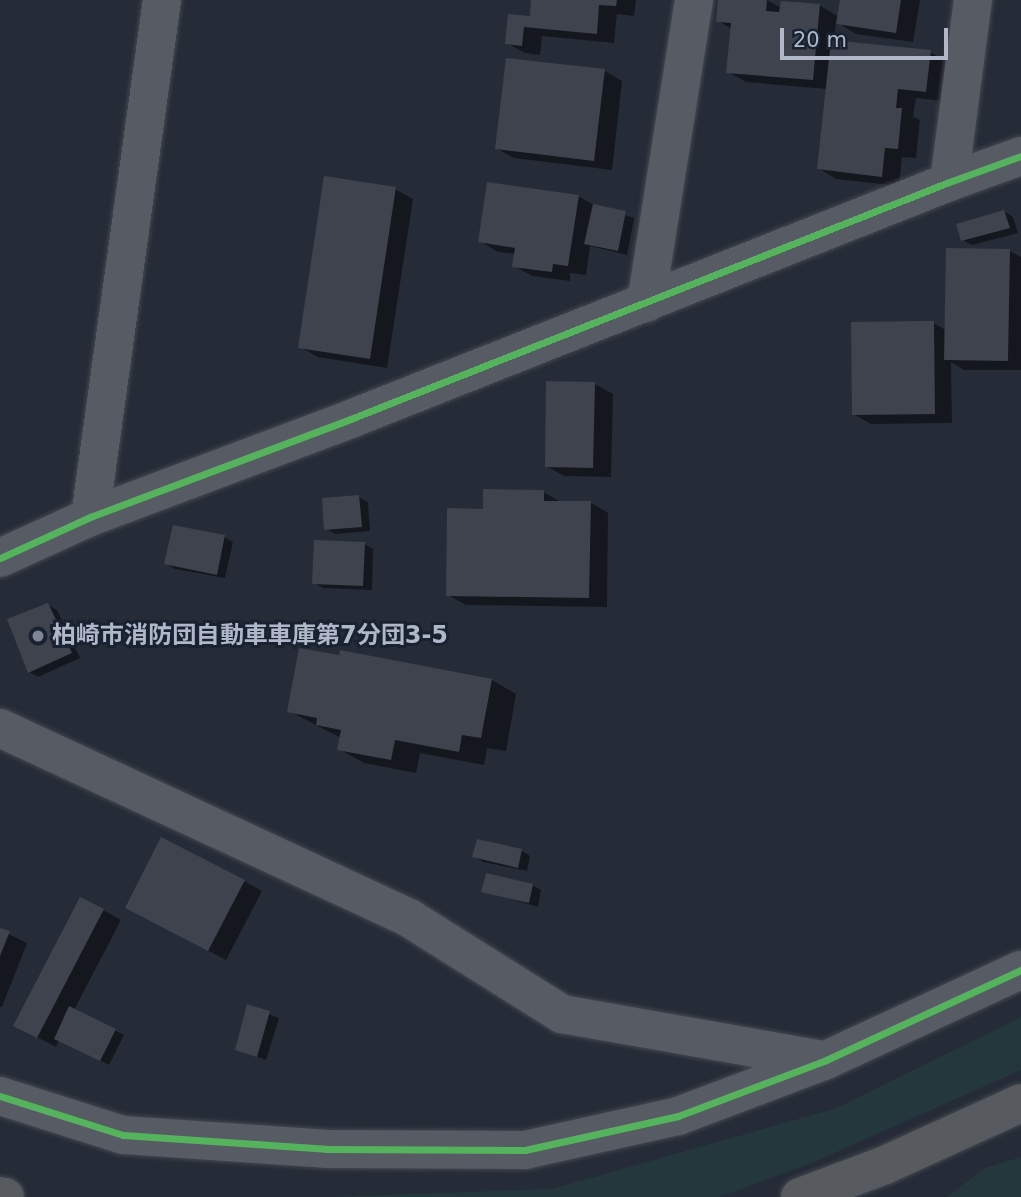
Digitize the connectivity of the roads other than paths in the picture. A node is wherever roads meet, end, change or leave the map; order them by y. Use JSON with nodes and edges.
{"nodes":[{"id":1,"x":162,"y":0,"type":"edge"},
{"id":2,"x":694,"y":0,"type":"edge"},
{"id":3,"x":973,"y":0,"type":"edge"},
{"id":4,"x":1021,"y":156,"type":"edge"},
{"id":5,"x":949,"y":181,"type":"junction"},
{"id":6,"x":646,"y":303,"type":"junction"},
{"id":7,"x":90,"y":517,"type":"junction"},
{"id":8,"x":0,"y":558,"type":"edge"},
{"id":9,"x":0,"y":728,"type":"edge"},
{"id":10,"x":1021,"y":970,"type":"edge"},
{"id":11,"x":826,"y":1060,"type":"junction"},
{"id":12,"x":0,"y":1096,"type":"edge"},
{"id":13,"x":1021,"y":1103,"type":"edge"},
{"id":14,"x":800,"y":1197,"type":"edge"}],
"edges":[{"from":1,"to":7,"type":"street"},
{"from":2,"to":6,"type":"street"},
{"from":3,"to":5,"type":"street"},
{"from":4,"to":5,"type":"street"},
{"from":5,"to":6,"type":"street"},
{"from":6,"to":7,"type":"street"},
{"from":7,"to":8,"type":"street"},
{"from":9,"to":11,"type":"street"},
{"from":10,"to":11,"type":"street"},
{"from":11,"to":12,"type":"street"},
{"from":13,"to":14,"type":"highway"}]}
